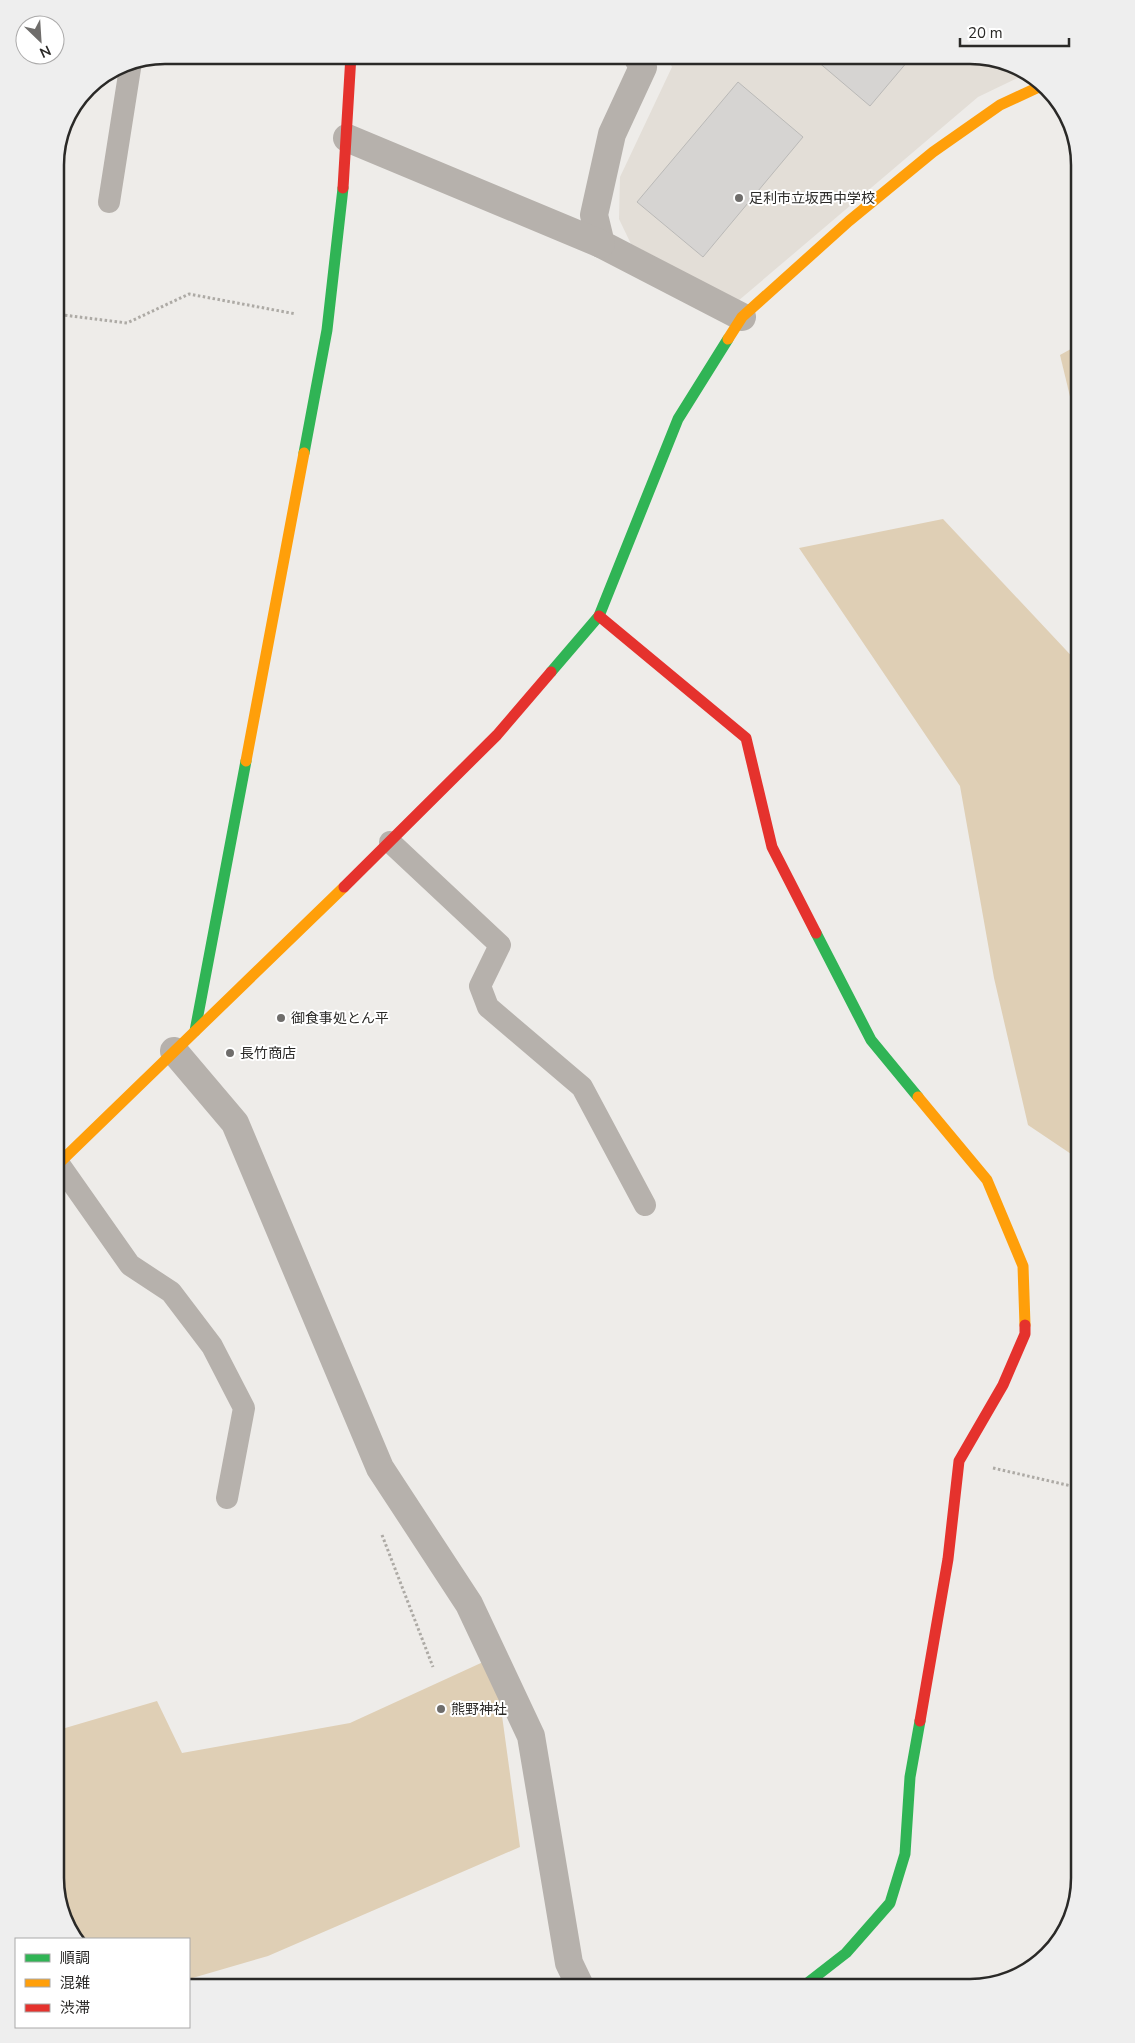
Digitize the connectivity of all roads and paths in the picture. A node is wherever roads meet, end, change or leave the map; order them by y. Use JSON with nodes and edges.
{"nodes":[{"id":1,"x":350,"y":64,"type":"edge"},
{"id":2,"x":641,"y":64,"type":"edge"},
{"id":3,"x":129,"y":70,"type":"edge"},
{"id":4,"x":1036,"y":89,"type":"edge"},
{"id":5,"x":347,"y":138,"type":"junction"},
{"id":6,"x":109,"y":202,"type":"dead end"},
{"id":7,"x":602,"y":244,"type":"junction"},
{"id":8,"x":64,"y":315,"type":"edge"},
{"id":9,"x":742,"y":317,"type":"junction"},
{"id":10,"x":327,"y":330,"type":"junction"},
{"id":11,"x":599,"y":616,"type":"junction"},
{"id":12,"x":390,"y":842,"type":"junction"},
{"id":13,"x":195,"y":1031,"type":"junction"},
{"id":14,"x":174,"y":1051,"type":"junction"},
{"id":15,"x":64,"y":1159,"type":"edge"},
{"id":16,"x":64,"y":1175,"type":"edge"},
{"id":17,"x":645,"y":1205,"type":"dead end"},
{"id":18,"x":959,"y":1461,"type":"junction"},
{"id":19,"x":1071,"y":1486,"type":"edge"},
{"id":20,"x":227,"y":1498,"type":"dead end"},
{"id":21,"x":576,"y":1979,"type":"edge"},
{"id":22,"x":813,"y":1979,"type":"edge"}],
"edges":[{"from":1,"to":5,"type":"street"},
{"from":2,"to":7,"type":"street"},
{"from":3,"to":6,"type":"lane"},
{"from":4,"to":9,"type":"street"},
{"from":5,"to":7,"type":"street"},
{"from":5,"to":10,"type":"street"},
{"from":7,"to":9,"type":"street"},
{"from":8,"to":10,"type":"path"},
{"from":9,"to":11,"type":"street"},
{"from":10,"to":13,"type":"street"},
{"from":11,"to":12,"type":"street"},
{"from":11,"to":18,"type":"street"},
{"from":12,"to":13,"type":"street"},
{"from":12,"to":17,"type":"lane"},
{"from":13,"to":14,"type":"street"},
{"from":14,"to":15,"type":"street"},
{"from":14,"to":21,"type":"street"},
{"from":16,"to":20,"type":"lane"},
{"from":18,"to":19,"type":"path"},
{"from":18,"to":22,"type":"street"}]}
